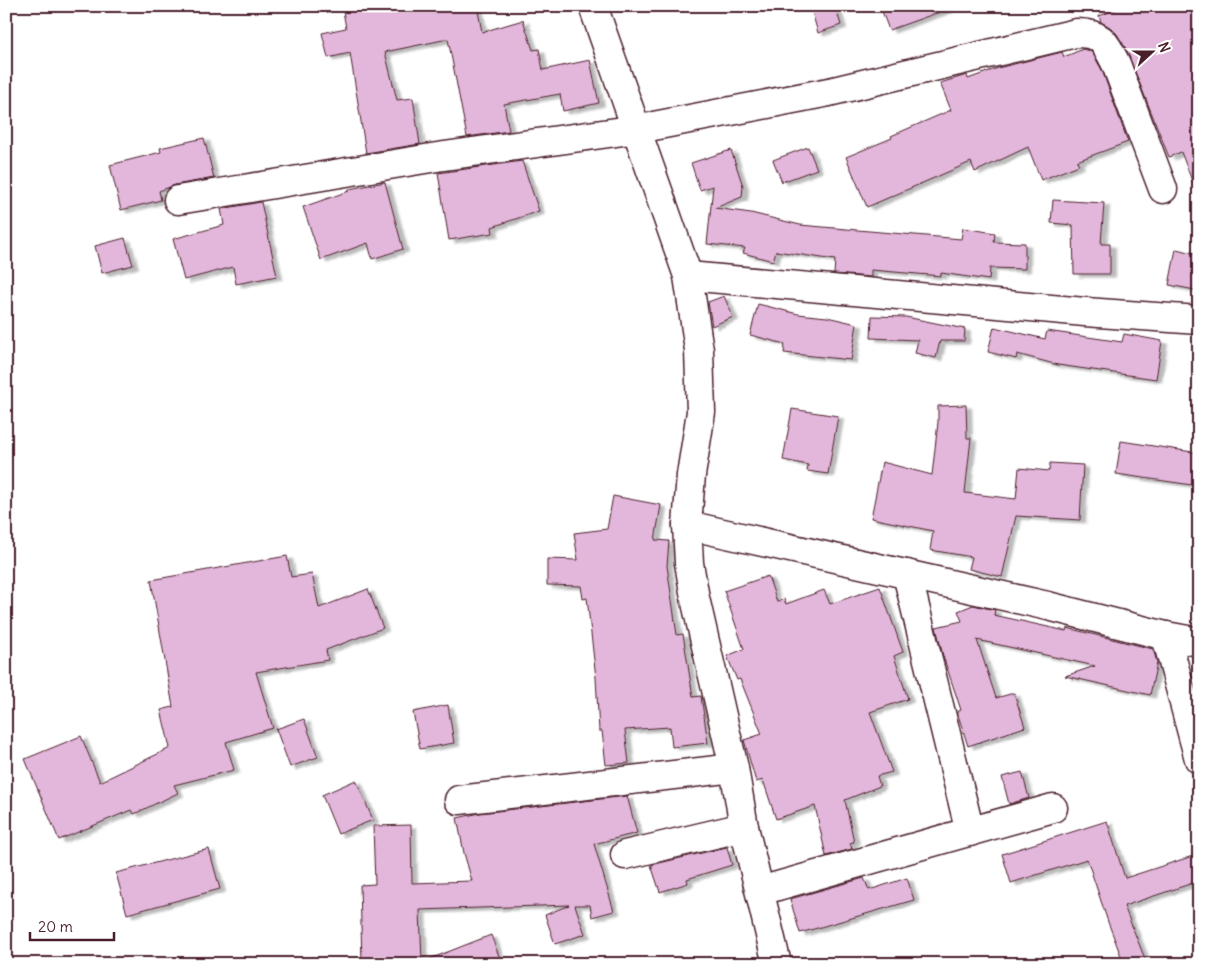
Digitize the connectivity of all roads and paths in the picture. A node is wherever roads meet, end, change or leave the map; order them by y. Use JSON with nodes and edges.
{"nodes":[{"id":1,"x":593,"y":6,"type":"edge"},
{"id":2,"x":638,"y":129,"type":"junction"},
{"id":3,"x":1163,"y":189,"type":"dead end"},
{"id":4,"x":178,"y":200,"type":"dead end"},
{"id":5,"x":688,"y":276,"type":"junction"},
{"id":6,"x":1199,"y":320,"type":"edge"},
{"id":7,"x":687,"y":525,"type":"junction"},
{"id":8,"x":907,"y":574,"type":"junction"},
{"id":9,"x":1166,"y":636,"type":"junction"},
{"id":10,"x":1199,"y":642,"type":"edge"},
{"id":11,"x":1199,"y":760,"type":"edge"},
{"id":12,"x":734,"y":768,"type":"junction"},
{"id":13,"x":459,"y":800,"type":"dead end"},
{"id":14,"x":1053,"y":808,"type":"dead end"},
{"id":15,"x":744,"y":827,"type":"junction"},
{"id":16,"x":970,"y":832,"type":"junction"},
{"id":17,"x":625,"y":855,"type":"dead end"},
{"id":18,"x":760,"y":891,"type":"junction"},
{"id":19,"x":777,"y":964,"type":"edge"}],
"edges":[{"from":1,"to":2,"type":"street"},
{"from":2,"to":3,"type":"street"},
{"from":2,"to":4,"type":"street"},
{"from":2,"to":5,"type":"street"},
{"from":5,"to":6,"type":"street"},
{"from":5,"to":7,"type":"street"},
{"from":7,"to":8,"type":"street"},
{"from":7,"to":12,"type":"street"},
{"from":8,"to":9,"type":"street"},
{"from":8,"to":16,"type":"street"},
{"from":9,"to":10,"type":"street"},
{"from":9,"to":11,"type":"street"},
{"from":12,"to":13,"type":"street"},
{"from":12,"to":15,"type":"street"},
{"from":14,"to":16,"type":"street"},
{"from":15,"to":17,"type":"street"},
{"from":15,"to":18,"type":"street"},
{"from":16,"to":18,"type":"street"},
{"from":18,"to":19,"type":"street"}]}
